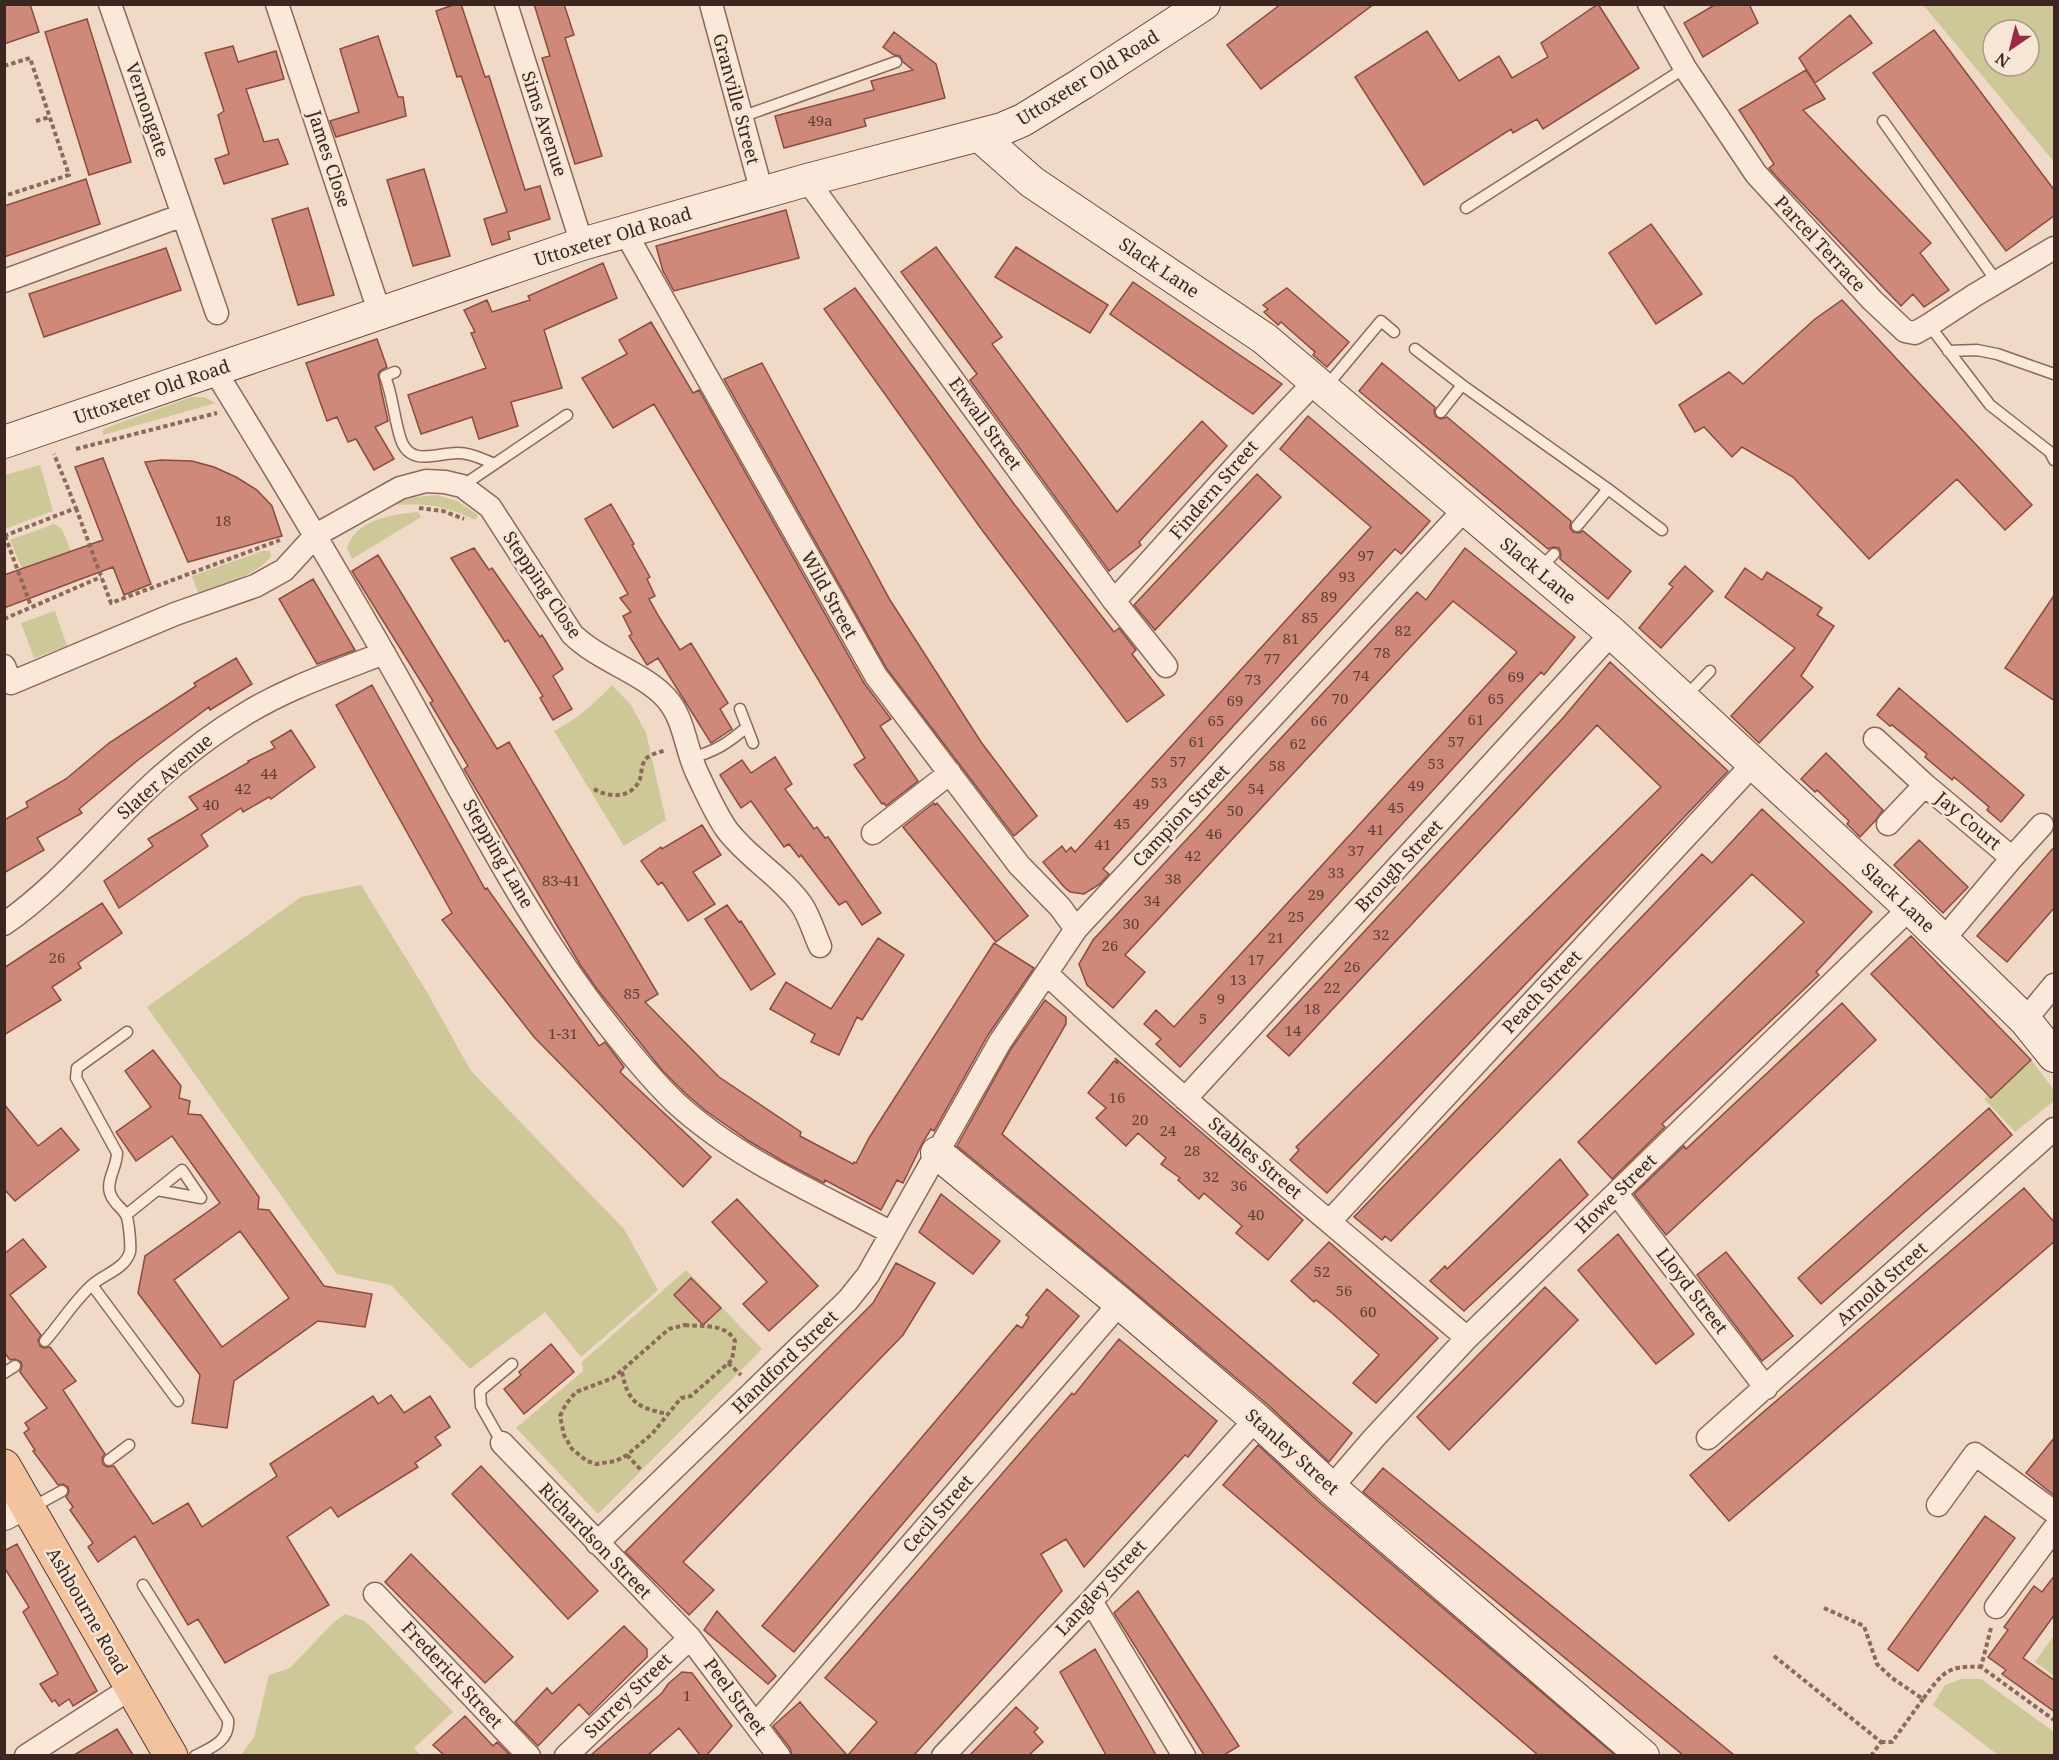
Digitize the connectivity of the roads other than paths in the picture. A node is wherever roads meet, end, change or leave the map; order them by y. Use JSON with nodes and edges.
{"nodes":[{"id":1,"x":110,"y":4,"type":"edge"},
{"id":2,"x":277,"y":4,"type":"edge"},
{"id":3,"x":506,"y":4,"type":"edge"},
{"id":4,"x":711,"y":4,"type":"edge"},
{"id":5,"x":1204,"y":4,"type":"edge"},
{"id":6,"x":1649,"y":4,"type":"edge"},
{"id":7,"x":896,"y":62,"type":"dead end"},
{"id":8,"x":1685,"y":68,"type":"junction"},
{"id":9,"x":741,"y":117,"type":"junction"},
{"id":10,"x":1883,"y":121,"type":"dead end"},
{"id":11,"x":980,"y":136,"type":"junction"},
{"id":12,"x":807,"y":180,"type":"junction"},
{"id":13,"x":762,"y":193,"type":"junction"},
{"id":14,"x":1466,"y":208,"type":"dead end"},
{"id":15,"x":183,"y":215,"type":"junction"},
{"id":16,"x":625,"y":232,"type":"junction"},
{"id":17,"x":582,"y":244,"type":"junction"},
{"id":18,"x":2055,"y":248,"type":"edge"},
{"id":19,"x":4,"y":281,"type":"edge"},
{"id":20,"x":1997,"y":282,"type":"junction"},
{"id":21,"x":217,"y":314,"type":"dead end"},
{"id":22,"x":380,"y":314,"type":"junction"},
{"id":23,"x":1929,"y":325,"type":"junction"},
{"id":24,"x":1394,"y":332,"type":"dead end"},
{"id":25,"x":1415,"y":349,"type":"dead end"},
{"id":26,"x":1948,"y":351,"type":"junction"},
{"id":27,"x":215,"y":371,"type":"junction"},
{"id":28,"x":395,"y":372,"type":"dead end"},
{"id":29,"x":2055,"y":375,"type":"edge"},
{"id":30,"x":1320,"y":385,"type":"junction"},
{"id":31,"x":1462,"y":385,"type":"junction"},
{"id":32,"x":1441,"y":412,"type":"dead end"},
{"id":33,"x":567,"y":415,"type":"dead end"},
{"id":34,"x":4,"y":442,"type":"edge"},
{"id":35,"x":2055,"y":460,"type":"edge"},
{"id":36,"x":495,"y":464,"type":"junction"},
{"id":37,"x":462,"y":486,"type":"junction"},
{"id":38,"x":1608,"y":489,"type":"junction"},
{"id":39,"x":1465,"y":509,"type":"junction"},
{"id":40,"x":1578,"y":526,"type":"dead end"},
{"id":41,"x":1662,"y":530,"type":"dead end"},
{"id":42,"x":314,"y":532,"type":"junction"},
{"id":43,"x":1114,"y":602,"type":"junction"},
{"id":44,"x":1612,"y":633,"type":"junction"},
{"id":45,"x":384,"y":653,"type":"junction"},
{"id":46,"x":4,"y":666,"type":"edge"},
{"id":47,"x":1166,"y":666,"type":"dead end"},
{"id":48,"x":1710,"y":671,"type":"dead end"},
{"id":49,"x":1684,"y":699,"type":"junction"},
{"id":50,"x":740,"y":709,"type":"dead end"},
{"id":51,"x":747,"y":727,"type":"junction"},
{"id":52,"x":1875,"y":739,"type":"dead end"},
{"id":53,"x":753,"y":743,"type":"dead end"},
{"id":54,"x":688,"y":750,"type":"junction"},
{"id":55,"x":1753,"y":764,"type":"junction"},
{"id":56,"x":950,"y":773,"type":"junction"},
{"id":57,"x":1925,"y":785,"type":"junction"},
{"id":58,"x":1888,"y":824,"type":"dead end"},
{"id":59,"x":2042,"y":825,"type":"dead end"},
{"id":60,"x":873,"y":833,"type":"dead end"},
{"id":61,"x":2012,"y":858,"type":"junction"},
{"id":62,"x":1910,"y":908,"type":"junction"},
{"id":63,"x":4,"y":924,"type":"edge"},
{"id":64,"x":1076,"y":929,"type":"junction"},
{"id":65,"x":1943,"y":940,"type":"junction"},
{"id":66,"x":820,"y":946,"type":"dead end"},
{"id":67,"x":1047,"y":974,"type":"junction"},
{"id":68,"x":2055,"y":985,"type":"edge"},
{"id":69,"x":2025,"y":1020,"type":"junction"},
{"id":70,"x":127,"y":1032,"type":"dead end"},
{"id":71,"x":2055,"y":1056,"type":"edge"},
{"id":72,"x":1185,"y":1099,"type":"junction"},
{"id":73,"x":2055,"y":1129,"type":"edge"},
{"id":74,"x":937,"y":1153,"type":"junction"},
{"id":75,"x":157,"y":1190,"type":"dead end"},
{"id":76,"x":1617,"y":1194,"type":"junction"},
{"id":77,"x":126,"y":1215,"type":"junction"},
{"id":78,"x":1330,"y":1221,"type":"junction"},
{"id":79,"x":892,"y":1233,"type":"junction"},
{"id":80,"x":92,"y":1285,"type":"junction"},
{"id":81,"x":1120,"y":1303,"type":"junction"},
{"id":82,"x":1467,"y":1338,"type":"junction"},
{"id":83,"x":45,"y":1341,"type":"dead end"},
{"id":84,"x":512,"y":1364,"type":"dead end"},
{"id":85,"x":15,"y":1366,"type":"dead end"},
{"id":86,"x":4,"y":1373,"type":"edge"},
{"id":87,"x":1766,"y":1388,"type":"junction"},
{"id":88,"x":178,"y":1401,"type":"dead end"},
{"id":89,"x":1256,"y":1419,"type":"junction"},
{"id":90,"x":1708,"y":1438,"type":"dead end"},
{"id":91,"x":502,"y":1443,"type":"joint"},
{"id":92,"x":129,"y":1445,"type":"dead end"},
{"id":93,"x":109,"y":1460,"type":"dead end"},
{"id":94,"x":4,"y":1466,"type":"edge"},
{"id":95,"x":1331,"y":1488,"type":"junction"},
{"id":96,"x":62,"y":1491,"type":"dead end"},
{"id":97,"x":1938,"y":1505,"type":"dead end"},
{"id":98,"x":19,"y":1509,"type":"edge"},
{"id":99,"x":2055,"y":1512,"type":"edge"},
{"id":100,"x":2055,"y":1529,"type":"edge"},
{"id":101,"x":597,"y":1543,"type":"junction"},
{"id":102,"x":143,"y":1585,"type":"dead end"},
{"id":103,"x":375,"y":1594,"type":"dead end"},
{"id":104,"x":1091,"y":1601,"type":"junction"},
{"id":105,"x":1996,"y":1607,"type":"road end"},
{"id":106,"x":690,"y":1638,"type":"junction"},
{"id":107,"x":131,"y":1688,"type":"junction"},
{"id":108,"x":756,"y":1724,"type":"junction"},
{"id":109,"x":26,"y":1755,"type":"edge"},
{"id":110,"x":171,"y":1755,"type":"edge"},
{"id":111,"x":195,"y":1755,"type":"edge"},
{"id":112,"x":528,"y":1755,"type":"edge"},
{"id":113,"x":566,"y":1755,"type":"edge"},
{"id":114,"x":779,"y":1755,"type":"edge"},
{"id":115,"x":943,"y":1755,"type":"edge"},
{"id":116,"x":1184,"y":1755,"type":"edge"},
{"id":117,"x":1642,"y":1755,"type":"edge"}],
"edges":[{"from":1,"to":15,"type":"street","name":"Vernongate"},
{"from":2,"to":22,"type":"street","name":"James Close"},
{"from":3,"to":17,"type":"street","name":"Sims Avenue"},
{"from":4,"to":9,"type":"street","name":"Granville Street"},
{"from":5,"to":11,"type":"street","name":"Uttoxeter Old Road"},
{"from":6,"to":8,"type":"street","name":"Parcel Terrace"},
{"from":7,"to":9,"type":"lane"},
{"from":8,"to":14,"type":"lane"},
{"from":8,"to":23,"type":"street","name":"Parcel Terrace"},
{"from":9,"to":13,"type":"street","name":"Granville Street"},
{"from":10,"to":20,"type":"lane"},
{"from":11,"to":12,"type":"street","name":"Uttoxeter Old Road"},
{"from":11,"to":30,"type":"street","name":"Slack Lane"},
{"from":12,"to":13,"type":"street","name":"Uttoxeter Old Road"},
{"from":12,"to":43,"type":"street","name":"Etwall Street"},
{"from":13,"to":16,"type":"street","name":"Uttoxeter Old Road"},
{"from":15,"to":19,"type":"street"},
{"from":15,"to":21,"type":"street","name":"Vernongate"},
{"from":16,"to":17,"type":"street","name":"Uttoxeter Old Road"},
{"from":16,"to":56,"type":"street","name":"Wild Street"},
{"from":17,"to":22,"type":"street","name":"Uttoxeter Old Road"},
{"from":18,"to":20,"type":"street","name":"Parcel Terrace"},
{"from":20,"to":23,"type":"street","name":"Parcel Terrace"},
{"from":22,"to":27,"type":"street","name":"Uttoxeter Old Road"},
{"from":23,"to":26,"type":"lane"},
{"from":24,"to":30,"type":"lane"},
{"from":25,"to":31,"type":"lane"},
{"from":26,"to":29,"type":"lane"},
{"from":26,"to":35,"type":"lane"},
{"from":27,"to":34,"type":"street","name":"Uttoxeter Old Road"},
{"from":27,"to":42,"type":"street","name":"Stepping Lane"},
{"from":28,"to":36,"type":"lane"},
{"from":30,"to":39,"type":"street","name":"Slack Lane"},
{"from":30,"to":43,"type":"street","name":"Findern Street"},
{"from":31,"to":32,"type":"lane"},
{"from":31,"to":38,"type":"lane"},
{"from":33,"to":36,"type":"lane"},
{"from":36,"to":37,"type":"lane"},
{"from":37,"to":42,"type":"street","name":"Stepping Close"},
{"from":37,"to":54,"type":"street","name":"Stepping Close"},
{"from":38,"to":40,"type":"lane"},
{"from":38,"to":41,"type":"lane"},
{"from":39,"to":44,"type":"street","name":"Slack Lane"},
{"from":39,"to":64,"type":"street","name":"Campion Street"},
{"from":42,"to":45,"type":"street","name":"Stepping Lane"},
{"from":42,"to":46,"type":"street","name":"Stepping Close"},
{"from":43,"to":47,"type":"street","name":"Etwall Street"},
{"from":44,"to":49,"type":"street","name":"Slack Lane"},
{"from":44,"to":72,"type":"street","name":"Brough Street"},
{"from":45,"to":63,"type":"street","name":"Slater Avenue"},
{"from":45,"to":79,"type":"street","name":"Stepping Lane"},
{"from":48,"to":49,"type":"lane"},
{"from":49,"to":55,"type":"street","name":"Slack Lane"},
{"from":50,"to":51,"type":"lane"},
{"from":51,"to":53,"type":"lane"},
{"from":51,"to":54,"type":"lane"},
{"from":52,"to":57,"type":"street","name":"Jay Court"},
{"from":54,"to":66,"type":"street","name":"Stepping Close"},
{"from":55,"to":62,"type":"street","name":"Slack Lane"},
{"from":55,"to":78,"type":"street","name":"Peach Street"},
{"from":56,"to":60,"type":"street"},
{"from":56,"to":64,"type":"street","name":"Wild Street"},
{"from":57,"to":58,"type":"street","name":"Jay Court"},
{"from":57,"to":61,"type":"street","name":"Jay Court"},
{"from":59,"to":61,"type":"street","name":"Jay Court"},
{"from":61,"to":65,"type":"street","name":"Jay Court"},
{"from":62,"to":65,"type":"street","name":"Slack Lane"},
{"from":62,"to":76,"type":"street","name":"Howe Street"},
{"from":64,"to":67,"type":"street","name":"Campion Street"},
{"from":65,"to":69,"type":"street","name":"Slack Lane"},
{"from":67,"to":72,"type":"street","name":"Stables Street"},
{"from":67,"to":74,"type":"street","name":"Campion Street"},
{"from":68,"to":69,"type":"street"},
{"from":69,"to":71,"type":"street","name":"Slack Lane"},
{"from":70,"to":77,"type":"lane"},
{"from":72,"to":78,"type":"street","name":"Stables Street"},
{"from":73,"to":87,"type":"street","name":"Arnold Street"},
{"from":74,"to":79,"type":"street","name":"Handford Street"},
{"from":74,"to":81,"type":"street","name":"Stanley Street"},
{"from":75,"to":77,"type":"lane"},
{"from":76,"to":82,"type":"street","name":"Howe Street"},
{"from":76,"to":87,"type":"street","name":"Lloyd Street"},
{"from":77,"to":80,"type":"lane"},
{"from":78,"to":82,"type":"street","name":"Stables Street"},
{"from":79,"to":101,"type":"street","name":"Handford Street"},
{"from":80,"to":83,"type":"lane"},
{"from":80,"to":88,"type":"lane"},
{"from":81,"to":89,"type":"street","name":"Stanley Street"},
{"from":81,"to":108,"type":"street","name":"Cecil Street"},
{"from":82,"to":95,"type":"street","name":"Howe Street"},
{"from":84,"to":91,"type":"lane"},
{"from":85,"to":86,"type":"lane"},
{"from":87,"to":90,"type":"street","name":"Arnold Street"},
{"from":89,"to":95,"type":"street","name":"Stanley Street"},
{"from":89,"to":104,"type":"street","name":"Langley Street"},
{"from":91,"to":101,"type":"street","name":"Richardson Street"},
{"from":92,"to":93,"type":"lane"},
{"from":94,"to":98,"type":"main road","name":"Ashbourne Road"},
{"from":95,"to":117,"type":"street","name":"Stanley Street"},
{"from":96,"to":98,"type":"lane"},
{"from":97,"to":99,"type":"street"},
{"from":98,"to":107,"type":"main road","name":"Ashbourne Road"},
{"from":100,"to":105,"type":"street"},
{"from":101,"to":106,"type":"street","name":"Richardson Street"},
{"from":102,"to":111,"type":"lane"},
{"from":103,"to":112,"type":"street","name":"Frederick Street"},
{"from":104,"to":115,"type":"street","name":"Langley Street"},
{"from":104,"to":116,"type":"street"},
{"from":106,"to":108,"type":"street","name":"Peel Street"},
{"from":106,"to":113,"type":"street","name":"Surrey Street"},
{"from":107,"to":109,"type":"street"},
{"from":107,"to":110,"type":"main road","name":"Ashbourne Road"},
{"from":108,"to":114,"type":"street","name":"Peel Street"}]}
